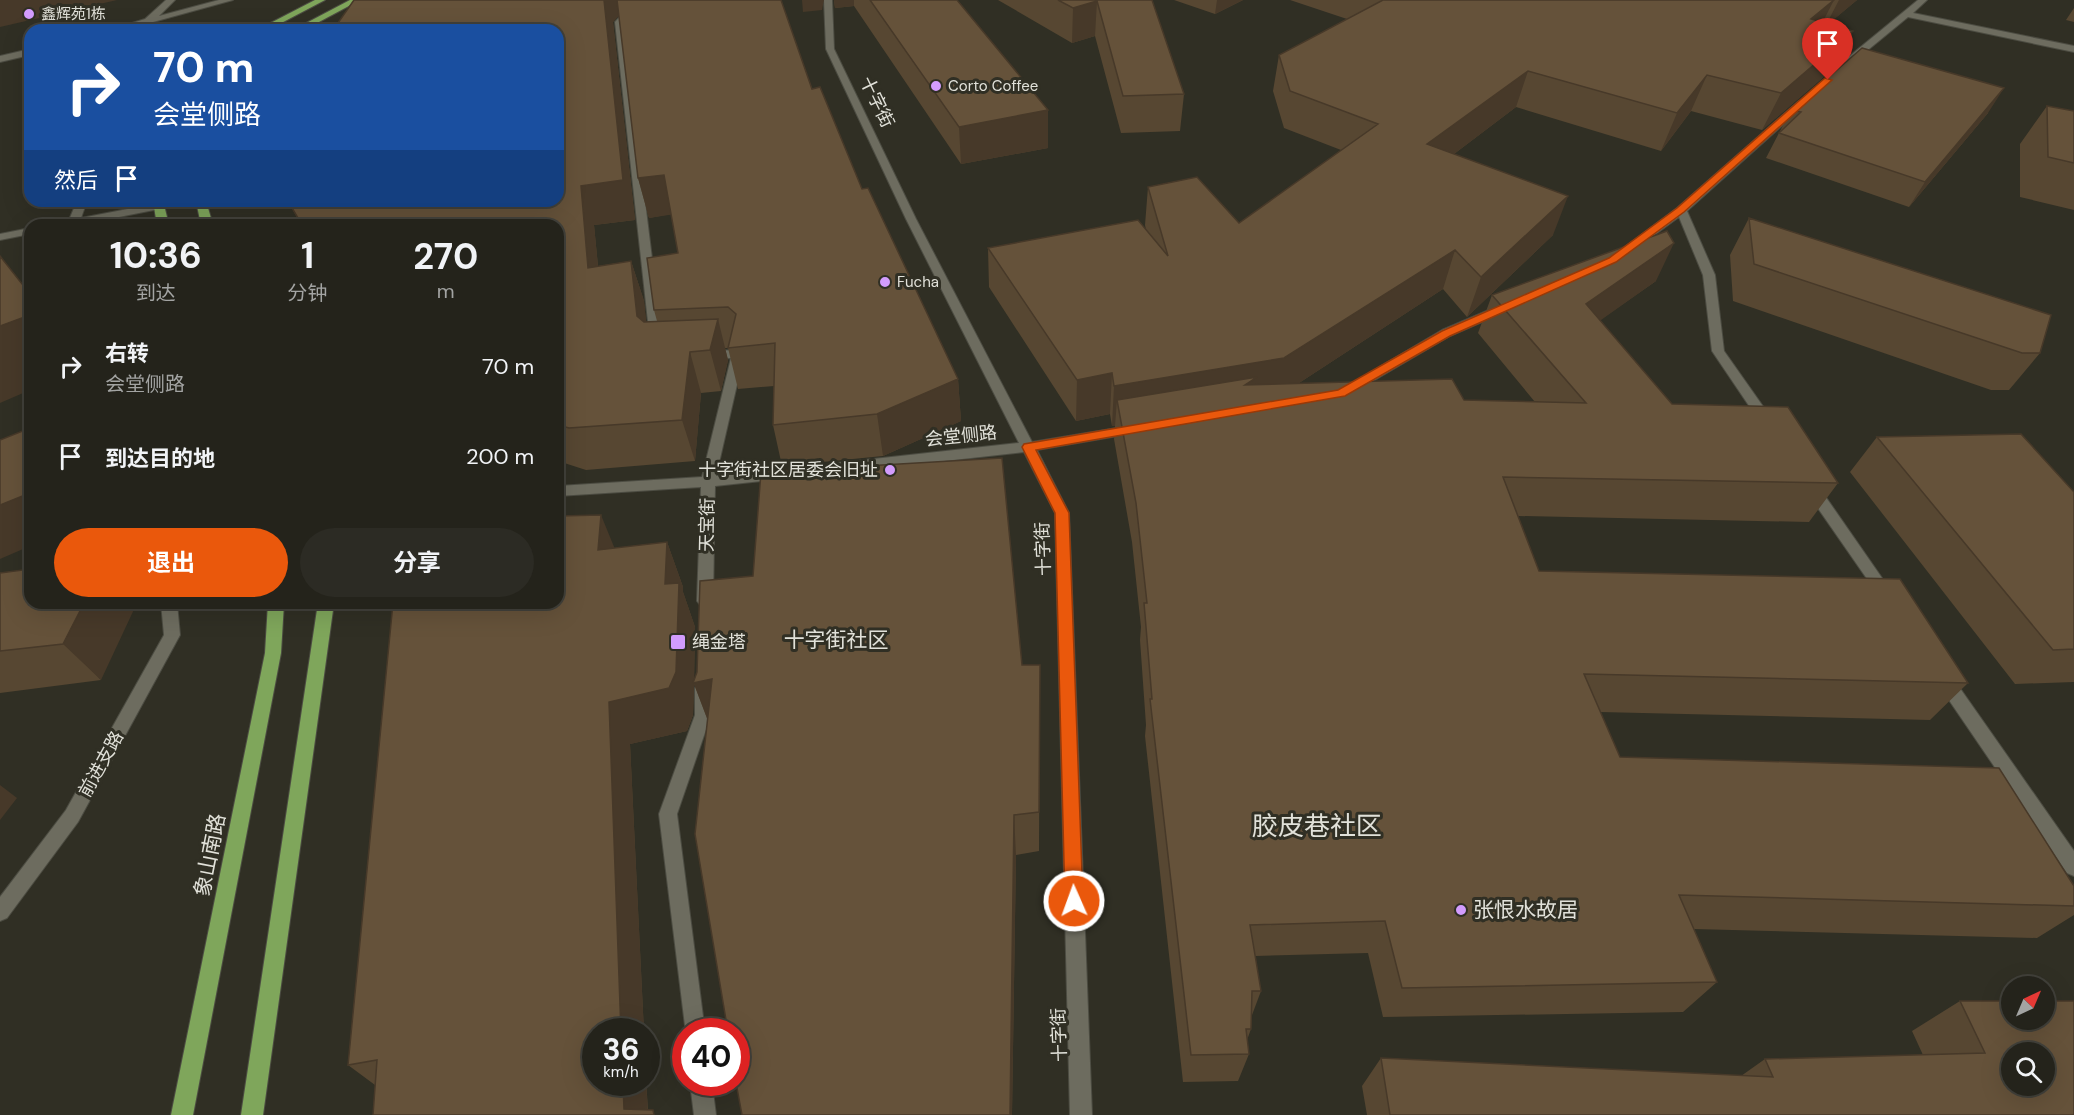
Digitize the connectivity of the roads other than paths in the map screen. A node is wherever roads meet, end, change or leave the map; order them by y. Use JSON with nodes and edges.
{"nodes":[{"id":1,"x":171,"y":0,"type":"edge"},
{"id":2,"x":229,"y":0,"type":"edge"},
{"id":3,"x":321,"y":0,"type":"edge"},
{"id":4,"x":356,"y":0,"type":"edge"},
{"id":5,"x":640,"y":0,"type":"edge"},
{"id":6,"x":828,"y":0,"type":"edge"},
{"id":7,"x":1923,"y":0,"type":"edge"},
{"id":8,"x":1907,"y":14,"type":"junction"},
{"id":9,"x":148,"y":24,"type":"edge"},
{"id":10,"x":152,"y":24,"type":"edge"},
{"id":11,"x":273,"y":24,"type":"edge"},
{"id":12,"x":309,"y":24,"type":"edge"},
{"id":13,"x":2074,"y":49,"type":"edge"},
{"id":14,"x":24,"y":53,"type":"edge"},
{"id":15,"x":0,"y":59,"type":"edge"},
{"id":16,"x":1835,"y":73,"type":"edge"},
{"id":17,"x":1809,"y":96,"type":"edge"},
{"id":18,"x":143,"y":207,"type":"edge"},
{"id":19,"x":1681,"y":210,"type":"junction"},
{"id":20,"x":94,"y":219,"type":"edge"},
{"id":21,"x":24,"y":232,"type":"edge"},
{"id":22,"x":0,"y":237,"type":"edge"},
{"id":23,"x":1613,"y":260,"type":"edge"},
{"id":24,"x":1519,"y":301,"type":"edge"},
{"id":25,"x":693,"y":356,"type":"edge"},
{"id":26,"x":658,"y":357,"type":"edge"},
{"id":27,"x":1330,"y":395,"type":"edge"},
{"id":28,"x":1153,"y":426,"type":"edge"},
{"id":29,"x":1778,"y":439,"type":"edge"},
{"id":30,"x":1028,"y":447,"type":"junction"},
{"id":31,"x":815,"y":471,"type":"edge"},
{"id":32,"x":791,"y":473,"type":"edge"},
{"id":33,"x":1805,"y":478,"type":"edge"},
{"id":34,"x":708,"y":482,"type":"junction"},
{"id":35,"x":564,"y":491,"type":"edge"},
{"id":36,"x":1893,"y":604,"type":"edge"},
{"id":37,"x":170,"y":609,"type":"edge"},
{"id":38,"x":276,"y":609,"type":"edge"},
{"id":39,"x":325,"y":609,"type":"edge"},
{"id":40,"x":705,"y":610,"type":"edge"},
{"id":41,"x":1933,"y":663,"type":"edge"},
{"id":42,"x":704,"y":669,"type":"edge"},
{"id":43,"x":2074,"y":867,"type":"edge"},
{"id":44,"x":0,"y":912,"type":"edge"},
{"id":45,"x":693,"y":1018,"type":"edge"},
{"id":46,"x":703,"y":1096,"type":"edge"},
{"id":47,"x":182,"y":1115,"type":"edge"},
{"id":48,"x":252,"y":1115,"type":"edge"},
{"id":49,"x":705,"y":1115,"type":"edge"},
{"id":50,"x":1081,"y":1115,"type":"edge"}],
"edges":[{"from":1,"to":9,"type":"street"},
{"from":2,"to":10,"type":"street"},
{"from":3,"to":11,"type":"main road"},
{"from":4,"to":12,"type":"main road"},
{"from":5,"to":26,"type":"street"},
{"from":6,"to":30,"type":"street","name":"十字街"},
{"from":7,"to":8,"type":"street"},
{"from":8,"to":13,"type":"street"},
{"from":8,"to":16,"type":"street"},
{"from":14,"to":15,"type":"street"},
{"from":17,"to":19,"type":"street"},
{"from":18,"to":20,"type":"street"},
{"from":19,"to":23,"type":"street"},
{"from":19,"to":29,"type":"street"},
{"from":21,"to":22,"type":"street"},
{"from":24,"to":27,"type":"street"},
{"from":25,"to":34,"type":"street","name":"天宝街"},
{"from":28,"to":30,"type":"street","name":"会堂侧路"},
{"from":30,"to":31,"type":"street","name":"会堂侧路"},
{"from":30,"to":50,"type":"street","name":"十字街"},
{"from":32,"to":34,"type":"street"},
{"from":33,"to":36,"type":"street"},
{"from":34,"to":35,"type":"street"},
{"from":34,"to":40,"type":"street","name":"天宝街"},
{"from":37,"to":44,"type":"street","name":"前进支路"},
{"from":38,"to":47,"type":"main road","name":"象山南路"},
{"from":39,"to":48,"type":"main road"},
{"from":41,"to":43,"type":"street"},
{"from":42,"to":45,"type":"street"},
{"from":46,"to":49,"type":"street"}]}
